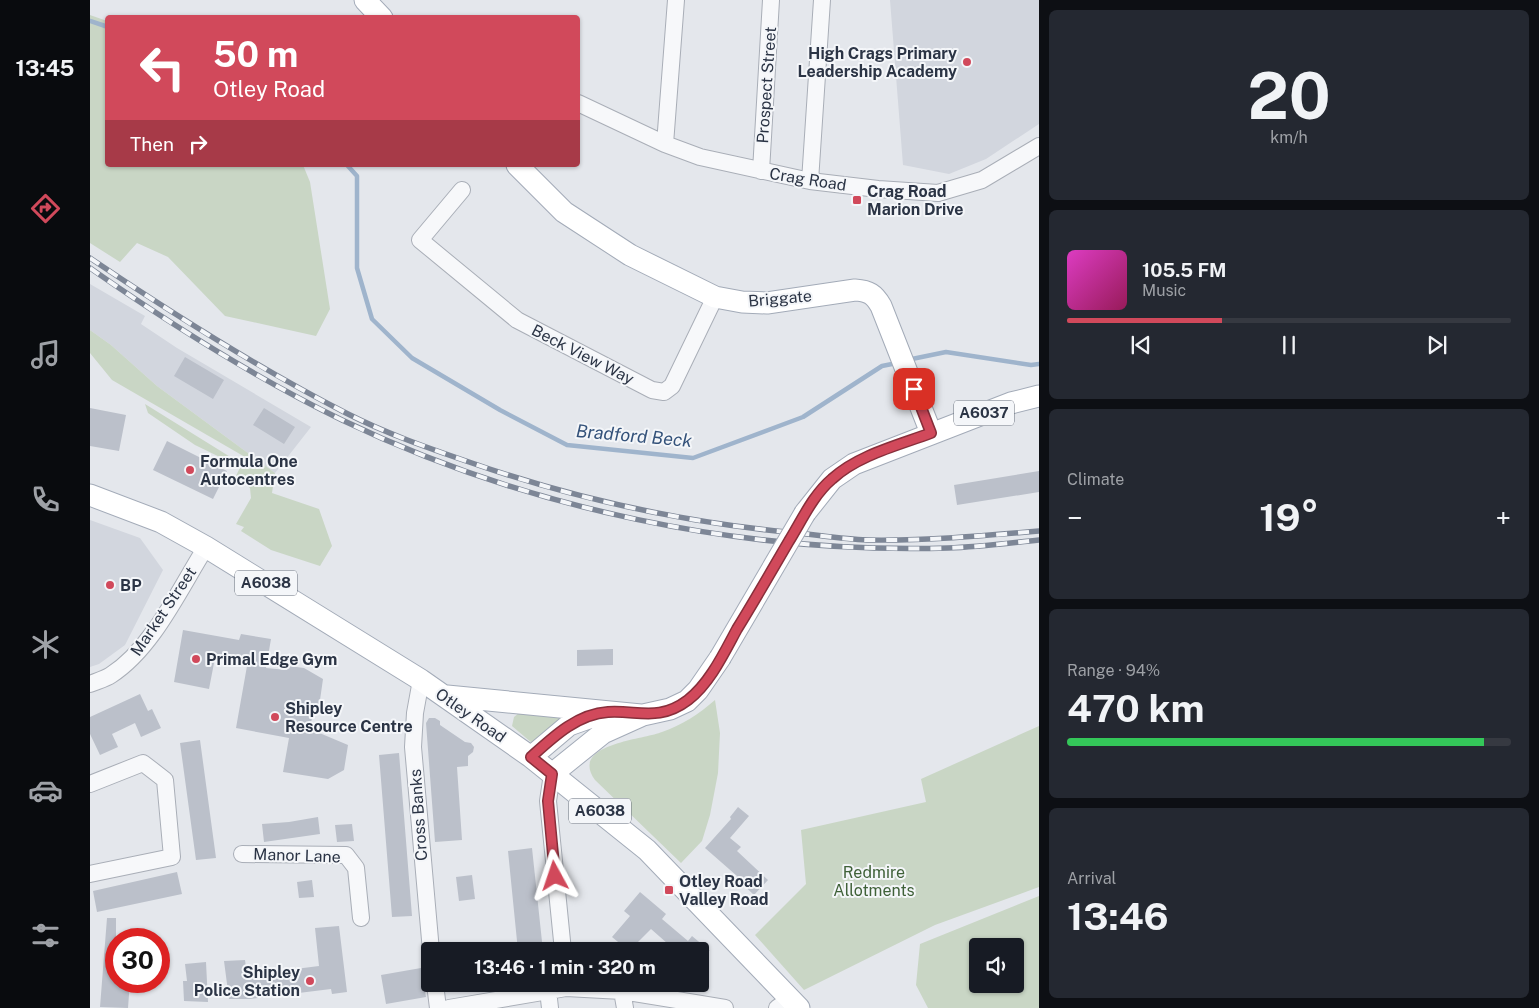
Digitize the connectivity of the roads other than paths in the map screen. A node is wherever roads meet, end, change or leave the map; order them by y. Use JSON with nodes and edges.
{"nodes":[{"id":1,"x":365,"y":0,"type":"edge"},
{"id":2,"x":676,"y":0,"type":"edge"},
{"id":3,"x":771,"y":0,"type":"edge"},
{"id":4,"x":822,"y":0,"type":"edge"},
{"id":5,"x":379,"y":15,"type":"edge"},
{"id":6,"x":580,"y":104,"type":"edge"},
{"id":7,"x":666,"y":144,"type":"junction"},
{"id":8,"x":1039,"y":146,"type":"edge"},
{"id":9,"x":519,"y":167,"type":"edge"},
{"id":10,"x":760,"y":171,"type":"junction"},
{"id":11,"x":810,"y":180,"type":"junction"},
{"id":12,"x":462,"y":190,"type":"dead end"},
{"id":13,"x":715,"y":297,"type":"junction"},
{"id":14,"x":1039,"y":396,"type":"edge"},
{"id":15,"x":931,"y":433,"type":"junction"},
{"id":16,"x":90,"y":495,"type":"edge"},
{"id":17,"x":206,"y":547,"type":"junction"},
{"id":18,"x":421,"y":680,"type":"junction"},
{"id":19,"x":90,"y":684,"type":"edge"},
{"id":20,"x":444,"y":696,"type":"junction"},
{"id":21,"x":608,"y":712,"type":"junction"},
{"id":22,"x":643,"y":715,"type":"junction"},
{"id":23,"x":531,"y":757,"type":"junction"},
{"id":24,"x":552,"y":774,"type":"junction"},
{"id":25,"x":90,"y":784,"type":"edge"},
{"id":26,"x":242,"y":854,"type":"dead end"},
{"id":27,"x":90,"y":874,"type":"edge"},
{"id":28,"x":361,"y":918,"type":"dead end"},
{"id":29,"x":430,"y":942,"type":"edge"},
{"id":30,"x":562,"y":942,"type":"edge"},
{"id":31,"x":436,"y":992,"type":"edge"},
{"id":32,"x":537,"y":992,"type":"edge"},
{"id":33,"x":548,"y":992,"type":"edge"},
{"id":34,"x":622,"y":992,"type":"edge"},
{"id":35,"x":628,"y":992,"type":"edge"},
{"id":36,"x":789,"y":1005,"type":"edge"},
{"id":37,"x":438,"y":1008,"type":"edge"},
{"id":38,"x":449,"y":1008,"type":"edge"},
{"id":39,"x":550,"y":1008,"type":"edge"},
{"id":40,"x":625,"y":1008,"type":"edge"},
{"id":41,"x":725,"y":1008,"type":"edge"}],
"edges":[{"from":1,"to":5,"type":"main road"},
{"from":2,"to":7,"type":"street"},
{"from":3,"to":10,"type":"street","name":"Prospect Street"},
{"from":4,"to":11,"type":"street"},
{"from":6,"to":7,"type":"street","name":"Crag Road"},
{"from":7,"to":10,"type":"street","name":"Crag Road"},
{"from":8,"to":11,"type":"street","name":"Crag Road"},
{"from":9,"to":13,"type":"main road","name":"Briggate"},
{"from":10,"to":11,"type":"street","name":"Crag Road"},
{"from":12,"to":13,"type":"street","name":"Beck View Way"},
{"from":13,"to":15,"type":"main road","name":"Briggate"},
{"from":14,"to":15,"type":"main road","number":"A6037"},
{"from":15,"to":22,"type":"main road","number":"A6037","bridge":true},
{"from":16,"to":17,"type":"main road","name":"Otley Road","number":"A6038"},
{"from":17,"to":18,"type":"main road","name":"Otley Road","number":"A6038"},
{"from":17,"to":19,"type":"street","name":"Market Street"},
{"from":18,"to":20,"type":"main road","name":"Otley Road","number":"A6038"},
{"from":18,"to":29,"type":"street","name":"Cross Banks"},
{"from":20,"to":21,"type":"main road","number":"A6037"},
{"from":20,"to":23,"type":"main road","name":"Otley Road","number":"A6038"},
{"from":21,"to":22,"type":"main road","number":"A6037"},
{"from":21,"to":23,"type":"main road","number":"A6037"},
{"from":22,"to":24,"type":"main road","number":"A6037"},
{"from":23,"to":24,"type":"main road","name":"Otley Road","number":"A6038"},
{"from":24,"to":30,"type":"street"},
{"from":24,"to":36,"type":"main road","name":"Otley Road","number":"A6038"},
{"from":25,"to":27,"type":"street"},
{"from":26,"to":28,"type":"street","name":"Manor Lane"},
{"from":31,"to":37,"type":"street"},
{"from":32,"to":38,"type":"street"},
{"from":33,"to":39,"type":"street"},
{"from":34,"to":40,"type":"street"},
{"from":35,"to":41,"type":"street"}]}
